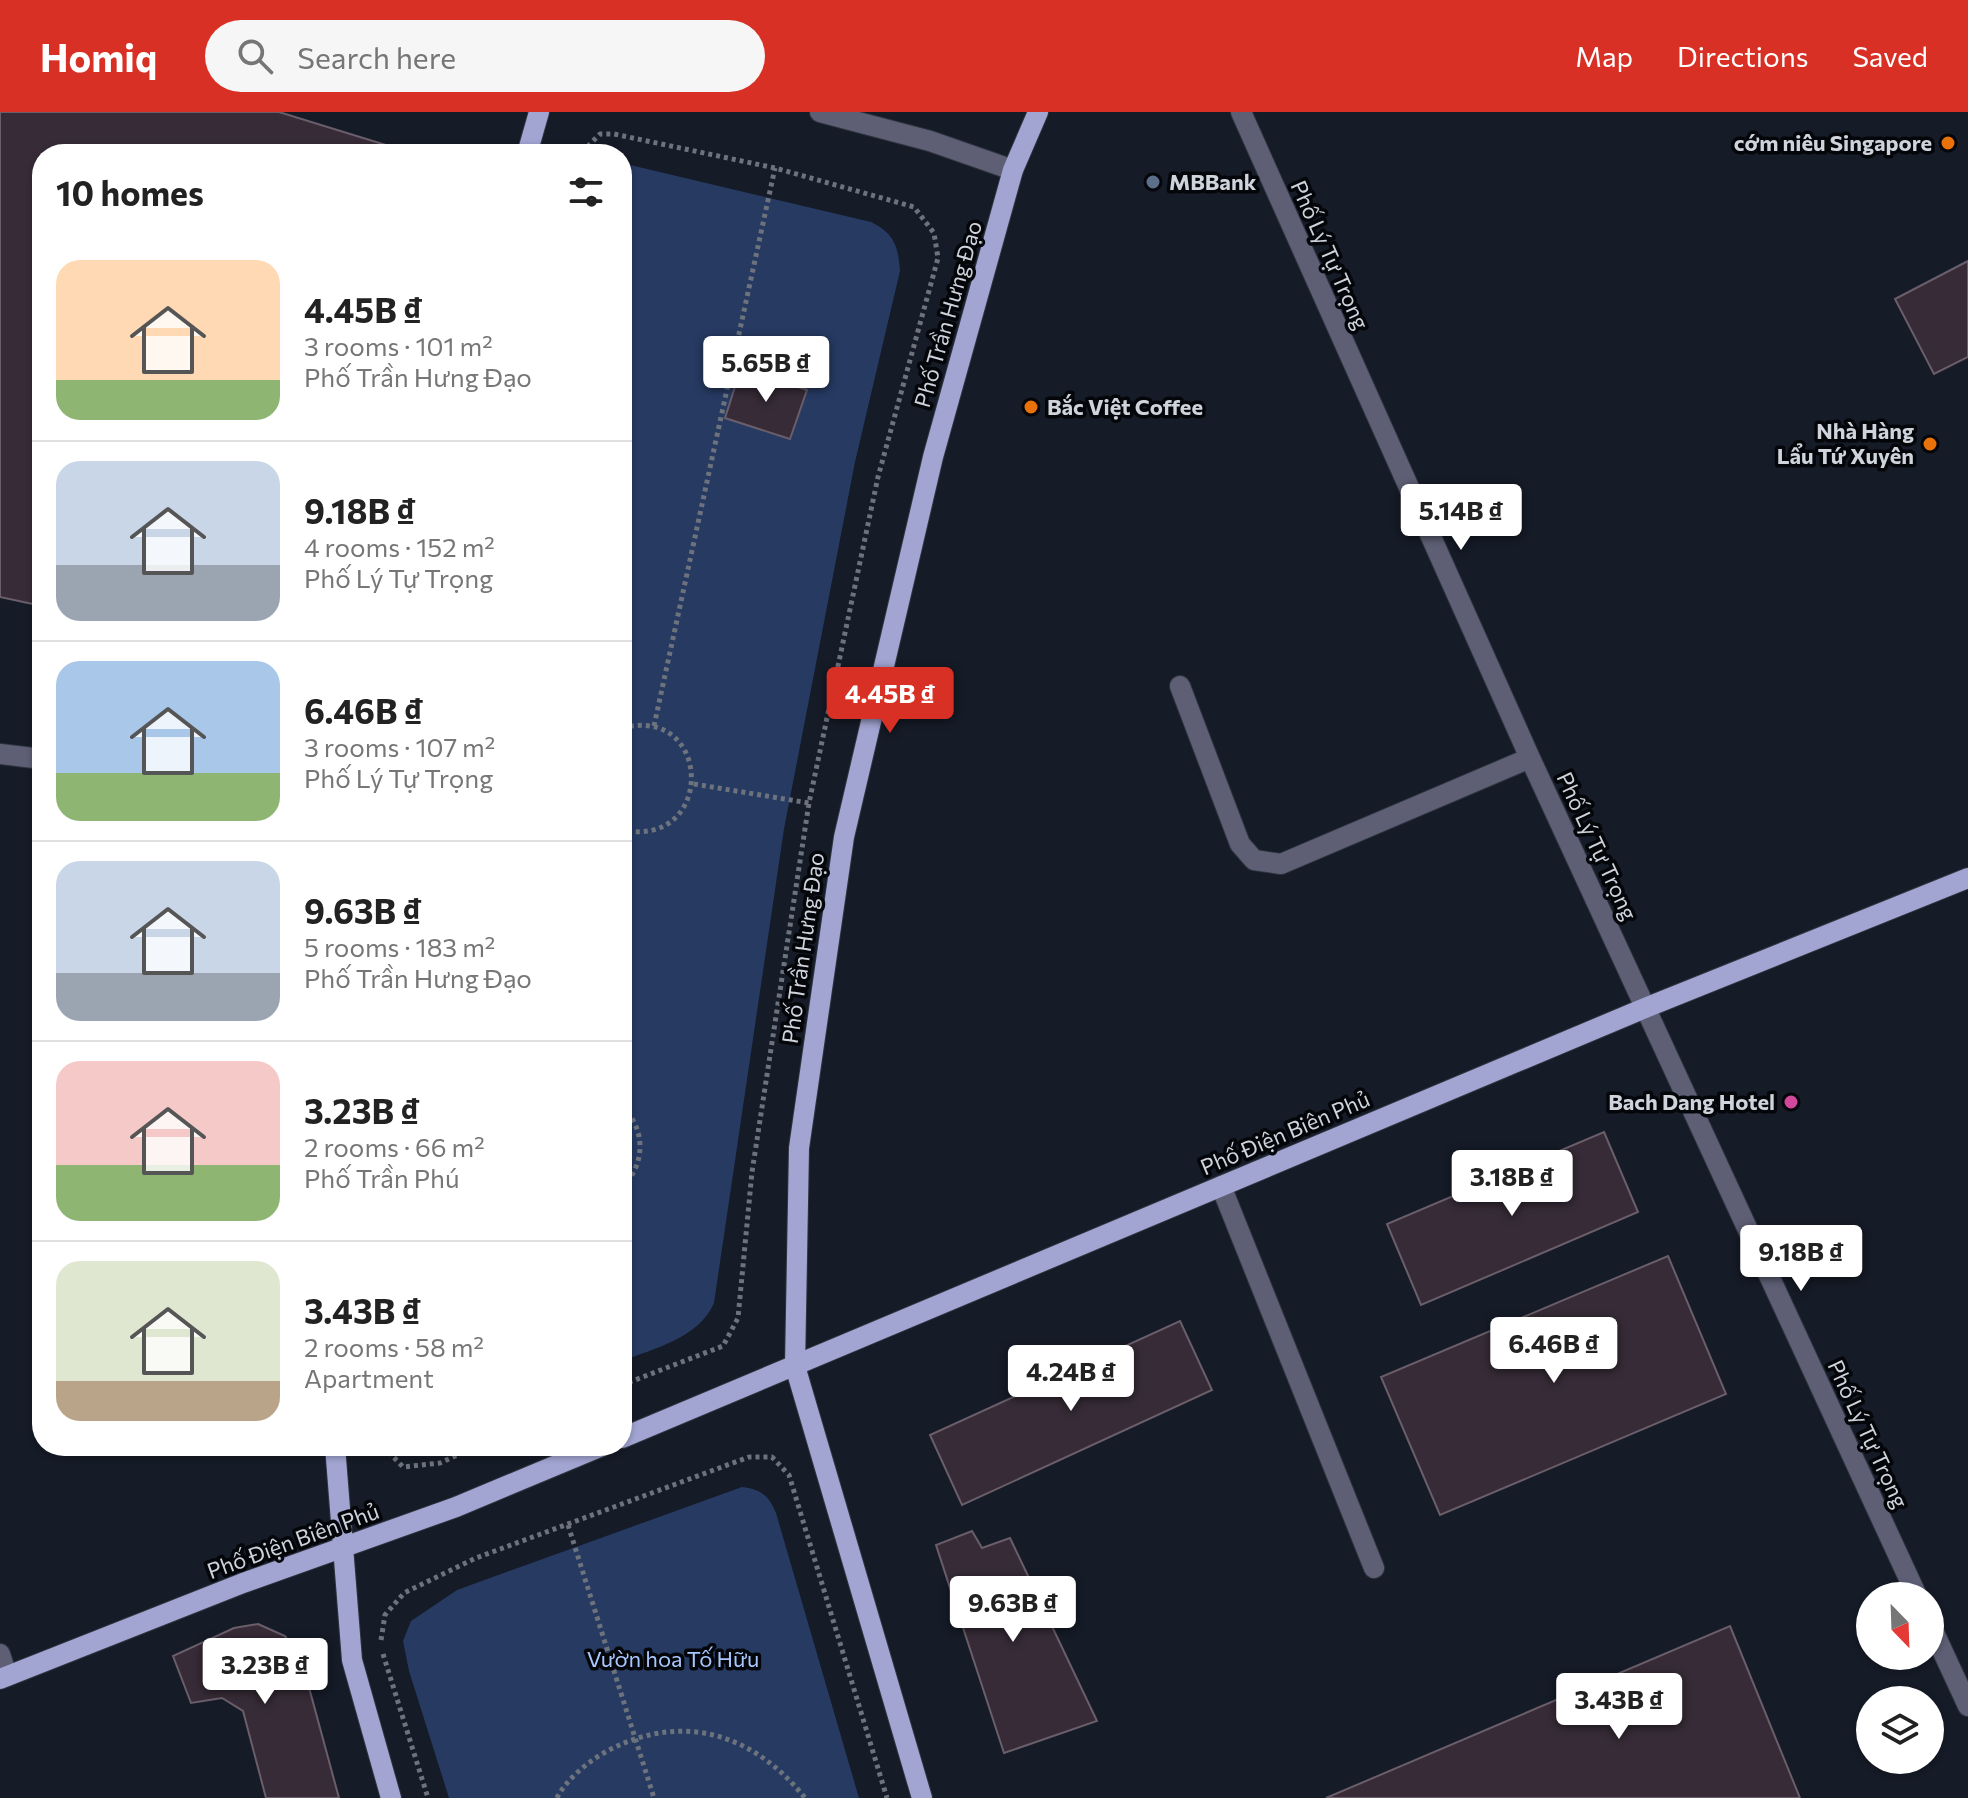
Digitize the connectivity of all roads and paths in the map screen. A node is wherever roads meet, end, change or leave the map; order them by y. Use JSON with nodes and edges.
{"nodes":[{"id":1,"x":539,"y":112,"type":"edge"},
{"id":2,"x":820,"y":112,"type":"edge"},
{"id":3,"x":1038,"y":112,"type":"edge"},
{"id":4,"x":1241,"y":112,"type":"edge"},
{"id":5,"x":530,"y":144,"type":"edge"},
{"id":6,"x":590,"y":144,"type":"edge"},
{"id":7,"x":775,"y":168,"type":"junction"},
{"id":8,"x":1013,"y":170,"type":"junction"},
{"id":9,"x":1180,"y":686,"type":"dead end"},
{"id":10,"x":654,"y":726,"type":"junction"},
{"id":11,"x":632,"y":727,"type":"edge"},
{"id":12,"x":0,"y":754,"type":"edge"},
{"id":13,"x":32,"y":758,"type":"edge"},
{"id":14,"x":1530,"y":758,"type":"junction"},
{"id":15,"x":694,"y":784,"type":"junction"},
{"id":16,"x":809,"y":803,"type":"junction"},
{"id":17,"x":632,"y":832,"type":"edge"},
{"id":18,"x":1968,"y":878,"type":"edge"},
{"id":19,"x":1645,"y":1008,"type":"junction"},
{"id":20,"x":632,"y":1121,"type":"edge"},
{"id":21,"x":632,"y":1170,"type":"edge"},
{"id":22,"x":1221,"y":1186,"type":"junction"},
{"id":23,"x":795,"y":1366,"type":"junction"},
{"id":24,"x":632,"y":1381,"type":"edge"},
{"id":25,"x":632,"y":1434,"type":"edge"},
{"id":26,"x":336,"y":1456,"type":"edge"},
{"id":27,"x":393,"y":1456,"type":"edge"},
{"id":28,"x":455,"y":1456,"type":"edge"},
{"id":29,"x":577,"y":1456,"type":"edge"},
{"id":30,"x":568,"y":1525,"type":"junction"},
{"id":31,"x":342,"y":1550,"type":"junction"},
{"id":32,"x":1374,"y":1568,"type":"dead end"},
{"id":33,"x":1911,"y":1582,"type":"edge"},
{"id":34,"x":0,"y":1654,"type":"edge"},
{"id":35,"x":1944,"y":1654,"type":"edge"},
{"id":36,"x":4,"y":1677,"type":"edge"},
{"id":37,"x":1968,"y":1706,"type":"edge"},
{"id":38,"x":635,"y":1737,"type":"junction"},
{"id":39,"x":391,"y":1798,"type":"edge"},
{"id":40,"x":428,"y":1798,"type":"edge"},
{"id":41,"x":557,"y":1798,"type":"edge"},
{"id":42,"x":654,"y":1798,"type":"edge"},
{"id":43,"x":805,"y":1798,"type":"edge"},
{"id":44,"x":887,"y":1798,"type":"edge"},
{"id":45,"x":922,"y":1798,"type":"edge"}],
"edges":[{"from":1,"to":5,"type":"main road"},
{"from":2,"to":8,"type":"street"},
{"from":3,"to":8,"type":"main road","name":"Phố Trần Hưng Đạo"},
{"from":4,"to":14,"type":"street","name":"Phố Lý Tự Trọng"},
{"from":6,"to":7,"type":"path"},
{"from":7,"to":10,"type":"path"},
{"from":7,"to":16,"type":"path"},
{"from":8,"to":23,"type":"main road","name":"Phố Trần Hưng Đạo"},
{"from":9,"to":14,"type":"street"},
{"from":10,"to":11,"type":"path"},
{"from":10,"to":15,"type":"path"},
{"from":12,"to":13,"type":"street"},
{"from":14,"to":19,"type":"street","name":"Phố Lý Tự Trọng"},
{"from":15,"to":16,"type":"path"},
{"from":15,"to":17,"type":"path"},
{"from":16,"to":24,"type":"path"},
{"from":18,"to":19,"type":"main road","name":"Phố Điện Biên Phủ"},
{"from":19,"to":22,"type":"main road","name":"Phố Điện Biên Phủ"},
{"from":19,"to":33,"type":"street","name":"Phố Lý Tự Trọng"},
{"from":20,"to":21,"type":"path"},
{"from":22,"to":23,"type":"main road","name":"Phố Điện Biên Phủ"},
{"from":22,"to":32,"type":"street"},
{"from":23,"to":25,"type":"main road","name":"Phố Điện Biên Phủ"},
{"from":23,"to":45,"type":"main road","name":"Phố Trần Hưng Đạo"},
{"from":26,"to":31,"type":"main road"},
{"from":27,"to":28,"type":"path"},
{"from":29,"to":31,"type":"main road","name":"Phố Điện Biên Phủ"},
{"from":30,"to":38,"type":"path"},
{"from":30,"to":40,"type":"path"},
{"from":30,"to":44,"type":"path"},
{"from":31,"to":36,"type":"main road","name":"Phố Điện Biên Phủ"},
{"from":31,"to":39,"type":"main road"},
{"from":34,"to":36,"type":"street"},
{"from":35,"to":37,"type":"street"},
{"from":38,"to":41,"type":"path"},
{"from":38,"to":42,"type":"path"},
{"from":38,"to":43,"type":"path"}]}
